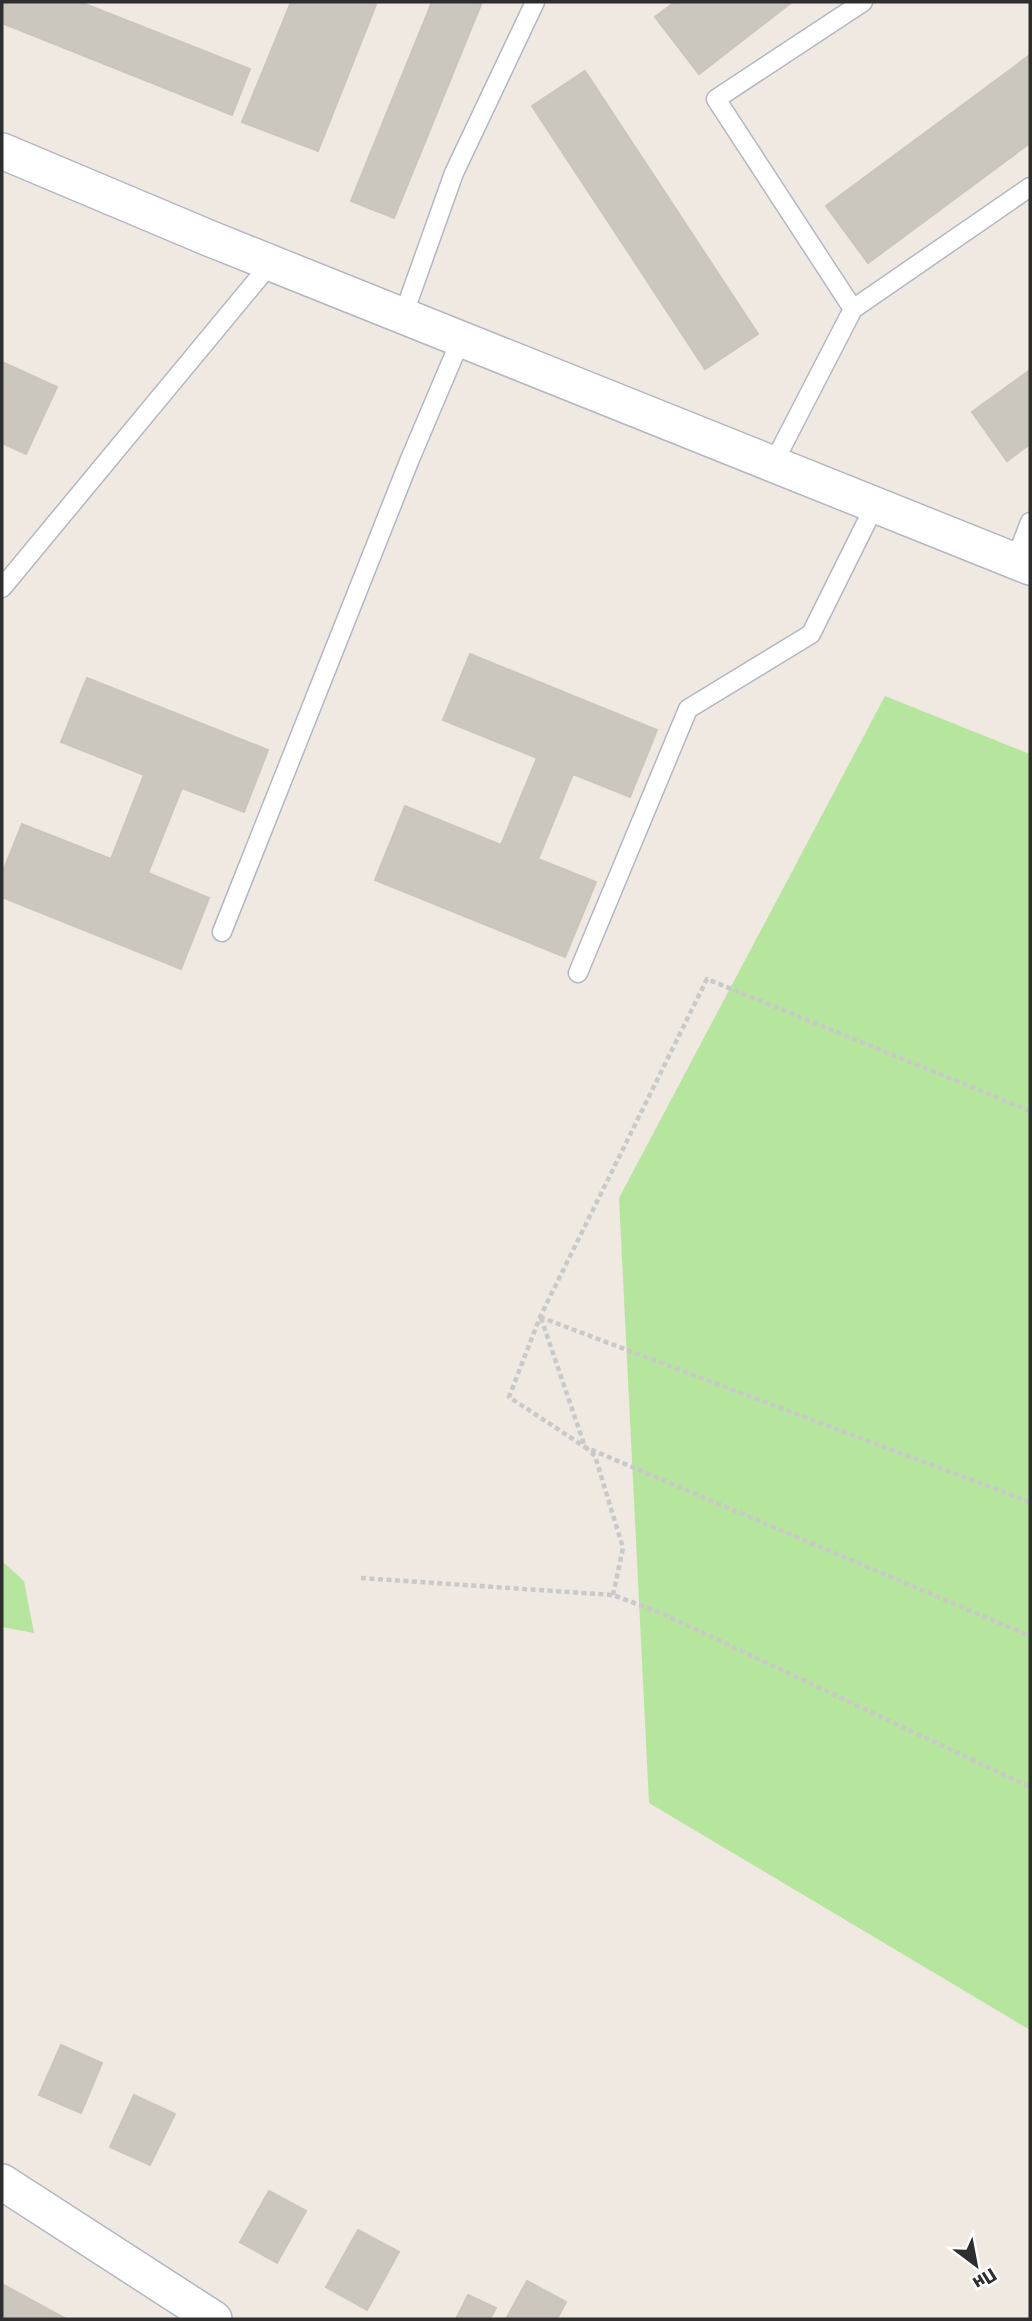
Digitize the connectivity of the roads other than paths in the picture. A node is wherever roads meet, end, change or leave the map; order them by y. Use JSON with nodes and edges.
{"nodes":[{"id":1,"x":535,"y":2,"type":"edge"},
{"id":2,"x":863,"y":2,"type":"edge"},
{"id":3,"x":2,"y":150,"type":"edge"},
{"id":4,"x":1030,"y":187,"type":"edge"},
{"id":5,"x":271,"y":263,"type":"junction"},
{"id":6,"x":853,"y":309,"type":"junction"},
{"id":7,"x":403,"y":316,"type":"junction"},
{"id":8,"x":461,"y":339,"type":"junction"},
{"id":9,"x":773,"y":464,"type":"junction"},
{"id":10,"x":875,"y":505,"type":"junction"},
{"id":11,"x":1030,"y":522,"type":"edge"},
{"id":12,"x":1023,"y":564,"type":"edge"},
{"id":13,"x":2,"y":589,"type":"edge"},
{"id":14,"x":222,"y":932,"type":"dead end"},
{"id":15,"x":578,"y":973,"type":"dead end"},
{"id":16,"x":2,"y":2182,"type":"edge"},
{"id":17,"x":214,"y":2319,"type":"edge"}],
"edges":[{"from":1,"to":7,"type":"lane"},
{"from":2,"to":6,"type":"lane"},
{"from":3,"to":5,"type":"street"},
{"from":4,"to":6,"type":"lane"},
{"from":5,"to":7,"type":"street"},
{"from":5,"to":13,"type":"lane"},
{"from":6,"to":9,"type":"lane"},
{"from":7,"to":8,"type":"street"},
{"from":8,"to":9,"type":"street"},
{"from":8,"to":14,"type":"lane"},
{"from":9,"to":10,"type":"street"},
{"from":10,"to":12,"type":"street"},
{"from":10,"to":15,"type":"lane"},
{"from":11,"to":12,"type":"lane"},
{"from":16,"to":17,"type":"street"}]}
